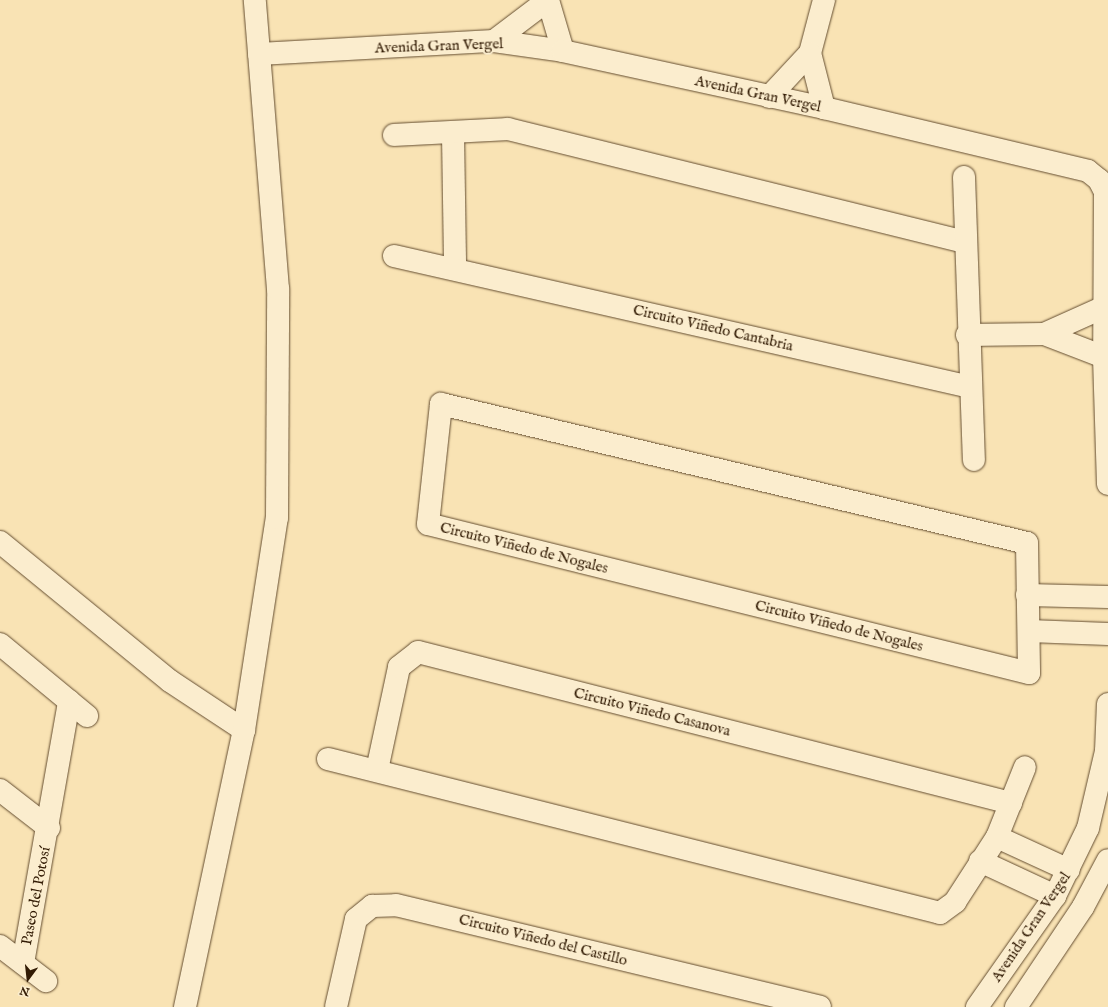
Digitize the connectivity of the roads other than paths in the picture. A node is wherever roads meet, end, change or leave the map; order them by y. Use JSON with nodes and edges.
{"nodes":[{"id":1,"x":255,"y":0,"type":"edge"},
{"id":2,"x":548,"y":0,"type":"edge"},
{"id":3,"x":824,"y":0,"type":"edge"},
{"id":4,"x":494,"y":41,"type":"junction"},
{"id":5,"x":563,"y":52,"type":"junction"},
{"id":6,"x":810,"y":53,"type":"junction"},
{"id":7,"x":259,"y":54,"type":"junction"},
{"id":8,"x":769,"y":96,"type":"junction"},
{"id":9,"x":824,"y":108,"type":"junction"},
{"id":10,"x":453,"y":134,"type":"junction"},
{"id":11,"x":394,"y":135,"type":"dead end"},
{"id":12,"x":964,"y":177,"type":"dead end"},
{"id":13,"x":964,"y":242,"type":"junction"},
{"id":14,"x":394,"y":256,"type":"dead end"},
{"id":15,"x":456,"y":268,"type":"junction"},
{"id":16,"x":1104,"y":307,"type":"junction"},
{"id":17,"x":1106,"y":331,"type":"edge"},
{"id":18,"x":1044,"y":334,"type":"junction"},
{"id":19,"x":967,"y":335,"type":"junction"},
{"id":20,"x":1104,"y":357,"type":"junction"},
{"id":21,"x":970,"y":387,"type":"junction"},
{"id":22,"x":974,"y":460,"type":"dead end"},
{"id":23,"x":1108,"y":484,"type":"edge"},
{"id":24,"x":0,"y":542,"type":"edge"},
{"id":25,"x":1027,"y":595,"type":"junction"},
{"id":26,"x":1108,"y":597,"type":"edge"},
{"id":27,"x":1029,"y":631,"type":"junction"},
{"id":28,"x":1108,"y":634,"type":"edge"},
{"id":29,"x":0,"y":644,"type":"edge"},
{"id":30,"x":69,"y":701,"type":"junction"},
{"id":31,"x":1108,"y":704,"type":"edge"},
{"id":32,"x":87,"y":716,"type":"dead end"},
{"id":33,"x":244,"y":730,"type":"junction"},
{"id":34,"x":328,"y":759,"type":"dead end"},
{"id":35,"x":1025,"y":767,"type":"dead end"},
{"id":36,"x":377,"y":770,"type":"junction"},
{"id":37,"x":0,"y":790,"type":"edge"},
{"id":38,"x":1011,"y":803,"type":"junction"},
{"id":39,"x":1102,"y":803,"type":"edge"},
{"id":40,"x":49,"y":828,"type":"junction"},
{"id":41,"x":997,"y":837,"type":"junction"},
{"id":42,"x":1108,"y":860,"type":"edge"},
{"id":43,"x":980,"y":861,"type":"junction"},
{"id":44,"x":1069,"y":870,"type":"junction"},
{"id":45,"x":1055,"y":896,"type":"junction"},
{"id":46,"x":0,"y":946,"type":"edge"},
{"id":47,"x":23,"y":963,"type":"junction"},
{"id":48,"x":46,"y":981,"type":"dead end"},
{"id":49,"x":185,"y":1007,"type":"edge"},
{"id":50,"x":336,"y":1007,"type":"edge"},
{"id":51,"x":820,"y":1007,"type":"edge"},
{"id":52,"x":977,"y":1007,"type":"edge"},
{"id":53,"x":1016,"y":1007,"type":"edge"}],
"edges":[{"from":1,"to":7,"type":"street"},
{"from":2,"to":4,"type":"street"},
{"from":2,"to":5,"type":"street"},
{"from":3,"to":6,"type":"street"},
{"from":4,"to":5,"type":"street","name":"Avenida Gran Vergel"},
{"from":4,"to":7,"type":"street","name":"Avenida Gran Vergel"},
{"from":5,"to":8,"type":"street","name":"Avenida Gran Vergel"},
{"from":6,"to":8,"type":"street"},
{"from":6,"to":9,"type":"street"},
{"from":7,"to":33,"type":"street"},
{"from":8,"to":9,"type":"street","name":"Avenida Gran Vergel"},
{"from":9,"to":16,"type":"street","name":"Avenida Gran Vergel"},
{"from":10,"to":11,"type":"street"},
{"from":10,"to":13,"type":"street"},
{"from":10,"to":15,"type":"street"},
{"from":12,"to":13,"type":"street"},
{"from":13,"to":19,"type":"street"},
{"from":14,"to":15,"type":"street","name":"Circuito Viñedo Cantabria"},
{"from":15,"to":21,"type":"street","name":"Circuito Viñedo Cantabria"},
{"from":16,"to":17,"type":"street","name":"Avenida Gran Vergel"},
{"from":16,"to":18,"type":"street"},
{"from":17,"to":20,"type":"street","name":"Avenida Gran Vergel"},
{"from":18,"to":19,"type":"street"},
{"from":18,"to":20,"type":"street"},
{"from":19,"to":21,"type":"street"},
{"from":20,"to":23,"type":"street","name":"Avenida Gran Vergel"},
{"from":21,"to":22,"type":"street"},
{"from":24,"to":33,"type":"street"},
{"from":25,"to":26,"type":"street"},
{"from":25,"to":27,"type":"street","name":"Circuito Viñedo de Nogales"},
{"from":25,"to":27,"type":"street","name":"Circuito Viñedo de Nogales"},
{"from":27,"to":28,"type":"street"},
{"from":29,"to":30,"type":"street"},
{"from":30,"to":32,"type":"street"},
{"from":30,"to":40,"type":"street","name":"Paseo del Potosí"},
{"from":31,"to":39,"type":"street","name":"Avenida Gran Vergel"},
{"from":33,"to":49,"type":"street"},
{"from":34,"to":36,"type":"street"},
{"from":35,"to":38,"type":"street"},
{"from":36,"to":38,"type":"street","name":"Circuito Viñedo Casanova"},
{"from":36,"to":43,"type":"street"},
{"from":37,"to":40,"type":"street","name":"Paseo del Potosí"},
{"from":38,"to":41,"type":"street"},
{"from":39,"to":44,"type":"street","name":"Avenida Gran Vergel"},
{"from":40,"to":47,"type":"street","name":"Paseo del Potosí"},
{"from":41,"to":43,"type":"street"},
{"from":41,"to":44,"type":"street"},
{"from":42,"to":53,"type":"street","name":"Avenida Gran Vergel"},
{"from":43,"to":45,"type":"street"},
{"from":44,"to":45,"type":"street","name":"Avenida Gran Vergel"},
{"from":45,"to":52,"type":"street","name":"Avenida Gran Vergel"},
{"from":46,"to":47,"type":"street","name":"Paseo del Potosí"},
{"from":47,"to":48,"type":"street","name":"Paseo del Potosí"},
{"from":50,"to":51,"type":"street","name":"Circuito Viñedo del Castillo"}]}
